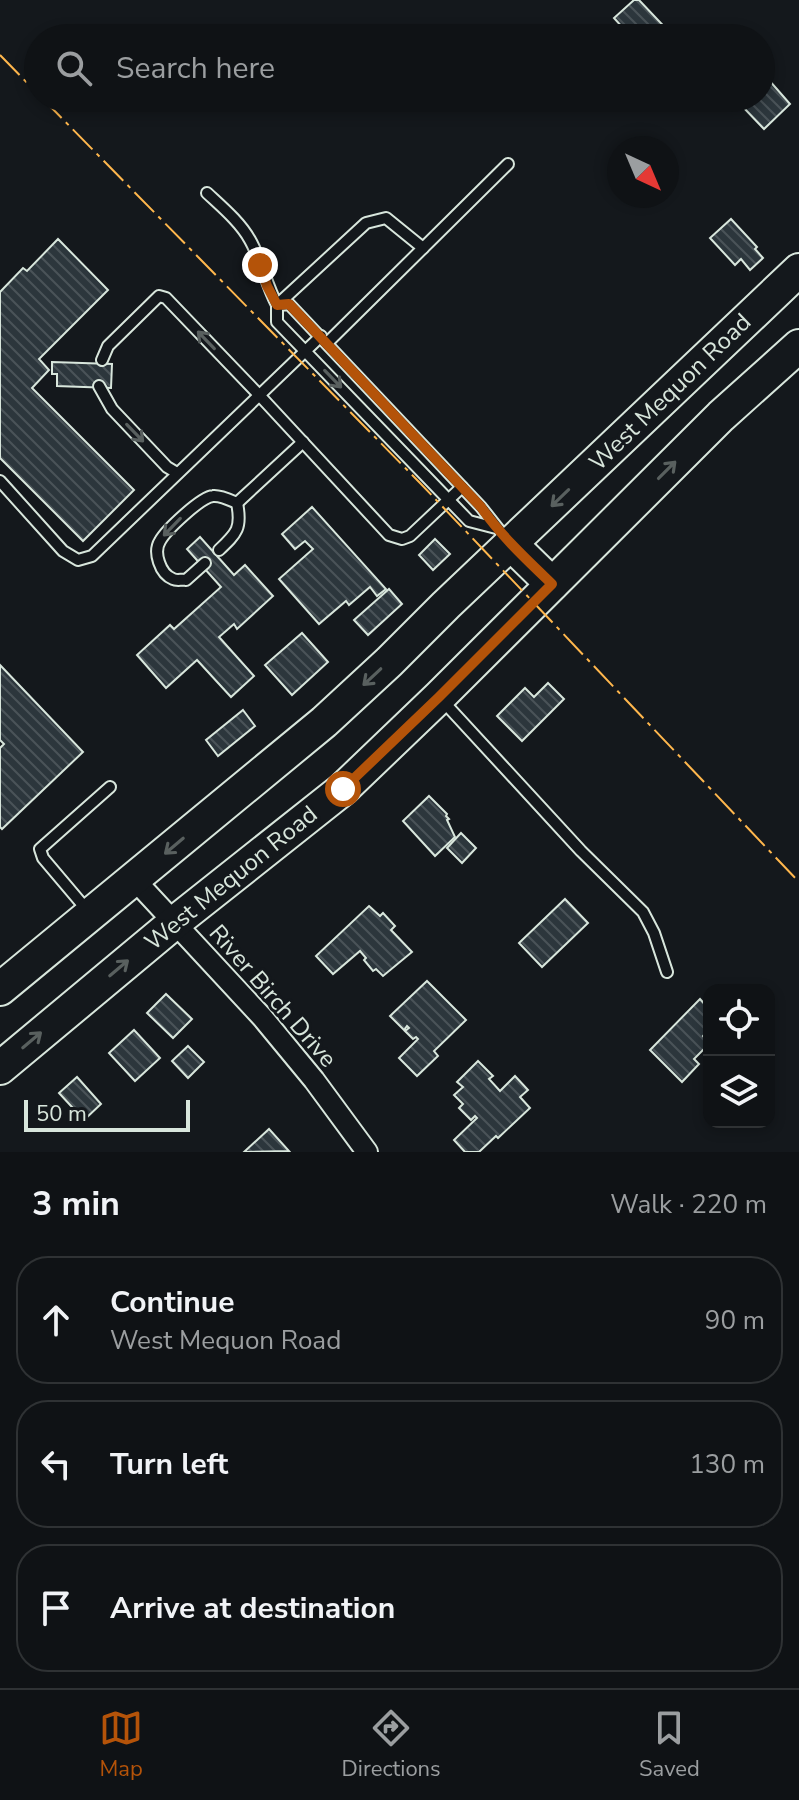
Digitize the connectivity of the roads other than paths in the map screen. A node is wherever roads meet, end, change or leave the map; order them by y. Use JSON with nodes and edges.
{"nodes":[{"id":1,"x":508,"y":164,"type":"dead end"},
{"id":2,"x":207,"y":193,"type":"dead end"},
{"id":3,"x":423,"y":248,"type":"junction"},
{"id":4,"x":799,"y":270,"type":"edge"},
{"id":5,"x":277,"y":305,"type":"junction"},
{"id":6,"x":324,"y":340,"type":"junction"},
{"id":7,"x":799,"y":346,"type":"edge"},
{"id":8,"x":305,"y":351,"type":"junction"},
{"id":9,"x":102,"y":360,"type":"dead end"},
{"id":10,"x":99,"y":386,"type":"dead end"},
{"id":11,"x":260,"y":396,"type":"junction"},
{"id":12,"x":303,"y":442,"type":"junction"},
{"id":13,"x":177,"y":473,"type":"junction"},
{"id":14,"x":0,"y":481,"type":"edge"},
{"id":15,"x":462,"y":487,"type":"junction"},
{"id":16,"x":448,"y":500,"type":"junction"},
{"id":17,"x":237,"y":503,"type":"junction"},
{"id":18,"x":504,"y":536,"type":"junction"},
{"id":19,"x":219,"y":550,"type":"dead end"},
{"id":20,"x":205,"y":563,"type":"dead end"},
{"id":21,"x":552,"y":584,"type":"junction"},
{"id":22,"x":439,"y":697,"type":"junction"},
{"id":23,"x":110,"y":787,"type":"dead end"},
{"id":24,"x":134,"y":879,"type":"junction"},
{"id":25,"x":91,"y":915,"type":"junction"},
{"id":26,"x":174,"y":923,"type":"junction"},
{"id":27,"x":667,"y":972,"type":"dead end"},
{"id":28,"x":0,"y":989,"type":"edge"},
{"id":29,"x":0,"y":1068,"type":"edge"},
{"id":30,"x":367,"y":1152,"type":"edge"}],
"edges":[{"from":1,"to":3,"type":"lane"},
{"from":2,"to":5,"type":"lane"},
{"from":3,"to":5,"type":"lane"},
{"from":3,"to":6,"type":"lane"},
{"from":4,"to":18,"type":"main road","name":"West Mequon Road","one_way":true},
{"from":5,"to":6,"type":"lane"},
{"from":5,"to":8,"type":"lane"},
{"from":6,"to":8,"type":"lane"},
{"from":6,"to":15,"type":"lane"},
{"from":21,"to":7,"type":"main road","name":"West Mequon Road","one_way":true},
{"from":8,"to":11,"type":"lane"},
{"from":8,"to":16,"type":"lane","one_way":true},
{"from":11,"to":9,"type":"lane","one_way":true},
{"from":10,"to":13,"type":"lane","one_way":true},
{"from":11,"to":12,"type":"lane"},
{"from":11,"to":13,"type":"lane"},
{"from":12,"to":16,"type":"lane"},
{"from":12,"to":17,"type":"lane"},
{"from":13,"to":14,"type":"lane"},
{"from":15,"to":16,"type":"lane"},
{"from":15,"to":18,"type":"lane"},
{"from":16,"to":18,"type":"lane"},
{"from":17,"to":19,"type":"lane"},
{"from":17,"to":20,"type":"lane","one_way":true},
{"from":18,"to":21,"type":"main road"},
{"from":18,"to":24,"type":"main road","name":"West Mequon Road","one_way":true},
{"from":21,"to":22,"type":"main road","name":"West Mequon Road"},
{"from":22,"to":26,"type":"main road","name":"West Mequon Road"},
{"from":22,"to":27,"type":"lane"},
{"from":23,"to":25,"type":"lane"},
{"from":24,"to":25,"type":"main road","name":"West Mequon Road"},
{"from":24,"to":26,"type":"street","name":"River Birch Drive"},
{"from":25,"to":28,"type":"main road","name":"West Mequon Road"},
{"from":29,"to":26,"type":"main road","name":"West Mequon Road","one_way":true},
{"from":26,"to":30,"type":"street","name":"River Birch Drive"}]}
